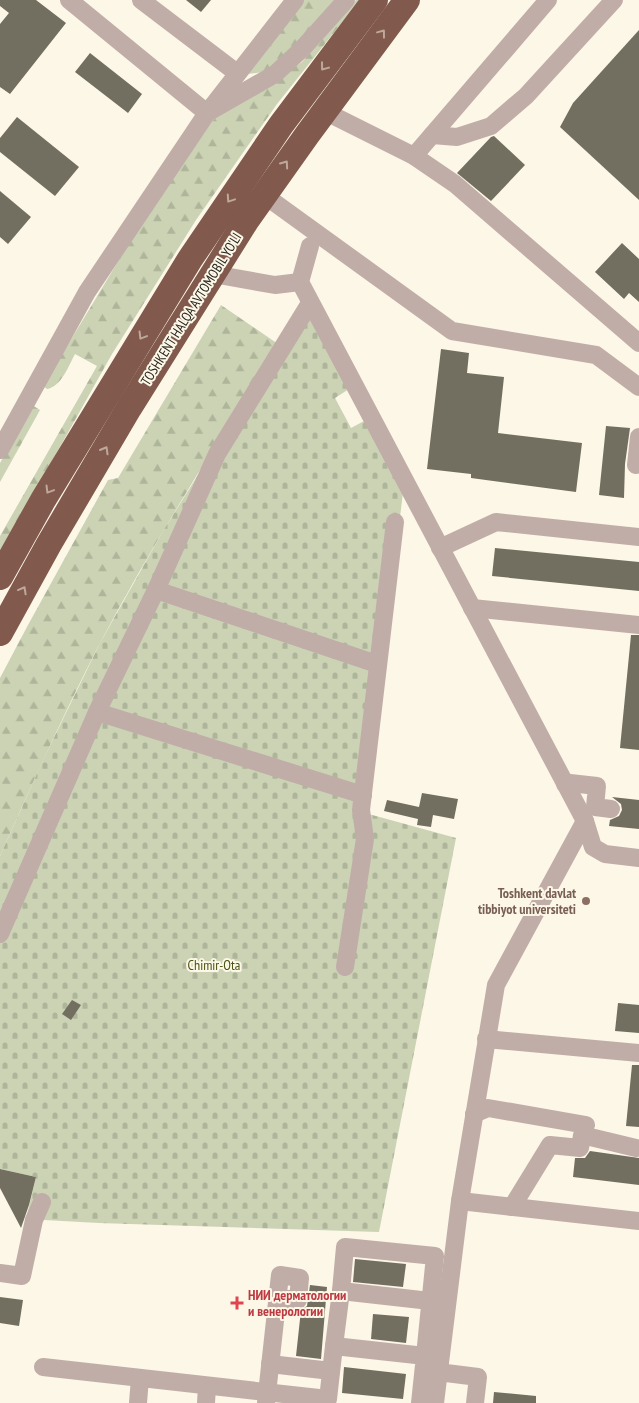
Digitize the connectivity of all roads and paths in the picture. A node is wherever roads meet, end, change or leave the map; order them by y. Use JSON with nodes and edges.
{"nodes":[{"id":1,"x":69,"y":0,"type":"edge"},
{"id":2,"x":141,"y":0,"type":"edge"},
{"id":3,"x":295,"y":0,"type":"edge"},
{"id":4,"x":346,"y":0,"type":"edge"},
{"id":5,"x":374,"y":0,"type":"edge"},
{"id":6,"x":407,"y":0,"type":"edge"},
{"id":7,"x":548,"y":0,"type":"edge"},
{"id":8,"x":614,"y":0,"type":"edge"},
{"id":9,"x":237,"y":73,"type":"junction"},
{"id":10,"x":324,"y":111,"type":"junction"},
{"id":11,"x":207,"y":113,"type":"junction"},
{"id":12,"x":432,"y":134,"type":"junction"},
{"id":13,"x":414,"y":156,"type":"junction"},
{"id":14,"x":264,"y":195,"type":"junction"},
{"id":15,"x":310,"y":246,"type":"dead end"},
{"id":16,"x":213,"y":274,"type":"junction"},
{"id":17,"x":300,"y":282,"type":"junction"},
{"id":18,"x":310,"y":303,"type":"junction"},
{"id":19,"x":639,"y":343,"type":"edge"},
{"id":20,"x":639,"y":387,"type":"edge"},
{"id":21,"x":639,"y":437,"type":"edge"},
{"id":22,"x":0,"y":450,"type":"edge"},
{"id":23,"x":636,"y":466,"type":"dead end"},
{"id":24,"x":395,"y":522,"type":"dead end"},
{"id":25,"x":639,"y":537,"type":"edge"},
{"id":26,"x":440,"y":548,"type":"junction"},
{"id":27,"x":0,"y":577,"type":"edge"},
{"id":28,"x":156,"y":590,"type":"junction"},
{"id":29,"x":472,"y":608,"type":"junction"},
{"id":30,"x":639,"y":625,"type":"edge"},
{"id":31,"x":0,"y":633,"type":"edge"},
{"id":32,"x":377,"y":664,"type":"junction"},
{"id":33,"x":97,"y":712,"type":"junction"},
{"id":34,"x":565,"y":784,"type":"junction"},
{"id":35,"x":363,"y":795,"type":"junction"},
{"id":36,"x":611,"y":809,"type":"dead end"},
{"id":37,"x":585,"y":821,"type":"junction"},
{"id":38,"x":639,"y":858,"type":"edge"},
{"id":39,"x":0,"y":934,"type":"edge"},
{"id":40,"x":345,"y":967,"type":"dead end"},
{"id":41,"x":486,"y":1039,"type":"junction"},
{"id":42,"x":639,"y":1053,"type":"edge"},
{"id":43,"x":474,"y":1114,"type":"junction"},
{"id":44,"x":586,"y":1125,"type":"dead end"},
{"id":45,"x":636,"y":1148,"type":"dead end"},
{"id":46,"x":460,"y":1201,"type":"junction"},
{"id":47,"x":42,"y":1202,"type":"dead end"},
{"id":48,"x":512,"y":1207,"type":"junction"},
{"id":49,"x":639,"y":1221,"type":"edge"},
{"id":50,"x":0,"y":1273,"type":"edge"},
{"id":51,"x":340,"y":1291,"type":"junction"},
{"id":52,"x":278,"y":1298,"type":"dead end"},
{"id":53,"x":430,"y":1301,"type":"junction"},
{"id":54,"x":334,"y":1346,"type":"junction"},
{"id":55,"x":425,"y":1356,"type":"junction"},
{"id":56,"x":270,"y":1364,"type":"junction"},
{"id":57,"x":43,"y":1367,"type":"dead end"},
{"id":58,"x":331,"y":1371,"type":"junction"},
{"id":59,"x":438,"y":1372,"type":"junction"},
{"id":60,"x":140,"y":1378,"type":"junction"},
{"id":61,"x":206,"y":1394,"type":"edge"},
{"id":62,"x":267,"y":1398,"type":"edge"},
{"id":63,"x":328,"y":1401,"type":"edge"},
{"id":64,"x":138,"y":1403,"type":"edge"},
{"id":65,"x":420,"y":1403,"type":"edge"},
{"id":66,"x":434,"y":1403,"type":"edge"},
{"id":67,"x":475,"y":1403,"type":"edge"}],
"edges":[{"from":1,"to":11,"type":"lane"},
{"from":2,"to":9,"type":"lane"},
{"from":3,"to":9,"type":"lane"},
{"from":4,"to":11,"type":"lane"},
{"from":5,"to":27,"type":"highway","name":"TOSHKENT HALQA AVTOMOBIL YO'LI","one_way":true},
{"from":10,"to":6,"type":"highway","name":"TOSHKENT HALQA AVTOMOBIL YO'LI","one_way":true},
{"from":7,"to":12,"type":"lane"},
{"from":8,"to":12,"type":"lane"},
{"from":9,"to":11,"type":"lane"},
{"from":10,"to":13,"type":"lane"},
{"from":14,"to":10,"type":"highway","name":"TOSHKENT HALQA AVTOMOBIL YO'LI","one_way":true},
{"from":11,"to":22,"type":"lane"},
{"from":12,"to":13,"type":"lane"},
{"from":13,"to":19,"type":"lane"},
{"from":14,"to":16,"type":"highway","name":"TOSHKENT HALQA AVTOMOBIL YO'LI"},
{"from":14,"to":20,"type":"lane"},
{"from":15,"to":17,"type":"lane"},
{"from":16,"to":17,"type":"lane"},
{"from":31,"to":16,"type":"highway","name":"TOSHKENT HALQA AVTOMOBIL YO'LI","one_way":true},
{"from":17,"to":18,"type":"lane"},
{"from":18,"to":26,"type":"lane"},
{"from":18,"to":28,"type":"lane"},
{"from":21,"to":23,"type":"lane"},
{"from":24,"to":32,"type":"lane"},
{"from":25,"to":26,"type":"lane"},
{"from":26,"to":29,"type":"lane"},
{"from":28,"to":32,"type":"lane"},
{"from":28,"to":33,"type":"lane"},
{"from":29,"to":30,"type":"lane"},
{"from":29,"to":34,"type":"lane"},
{"from":32,"to":35,"type":"lane"},
{"from":33,"to":35,"type":"lane"},
{"from":33,"to":39,"type":"lane"},
{"from":34,"to":36,"type":"lane"},
{"from":34,"to":37,"type":"lane"},
{"from":35,"to":40,"type":"lane"},
{"from":37,"to":38,"type":"lane"},
{"from":37,"to":41,"type":"lane"},
{"from":41,"to":42,"type":"lane"},
{"from":41,"to":43,"type":"lane"},
{"from":43,"to":44,"type":"lane"},
{"from":43,"to":46,"type":"lane"},
{"from":45,"to":48,"type":"lane"},
{"from":46,"to":48,"type":"lane"},
{"from":46,"to":59,"type":"lane"},
{"from":47,"to":50,"type":"lane"},
{"from":48,"to":49,"type":"lane"},
{"from":51,"to":53,"type":"lane"},
{"from":51,"to":53,"type":"lane"},
{"from":51,"to":54,"type":"lane"},
{"from":52,"to":56,"type":"lane"},
{"from":53,"to":55,"type":"lane"},
{"from":54,"to":55,"type":"lane"},
{"from":54,"to":58,"type":"lane"},
{"from":55,"to":65,"type":"lane"},
{"from":56,"to":58,"type":"lane"},
{"from":56,"to":62,"type":"lane"},
{"from":57,"to":60,"type":"lane"},
{"from":58,"to":63,"type":"lane"},
{"from":59,"to":66,"type":"lane"},
{"from":59,"to":67,"type":"lane"},
{"from":60,"to":61,"type":"lane"},
{"from":60,"to":64,"type":"lane"},
{"from":61,"to":62,"type":"lane"},
{"from":62,"to":63,"type":"lane"}]}
